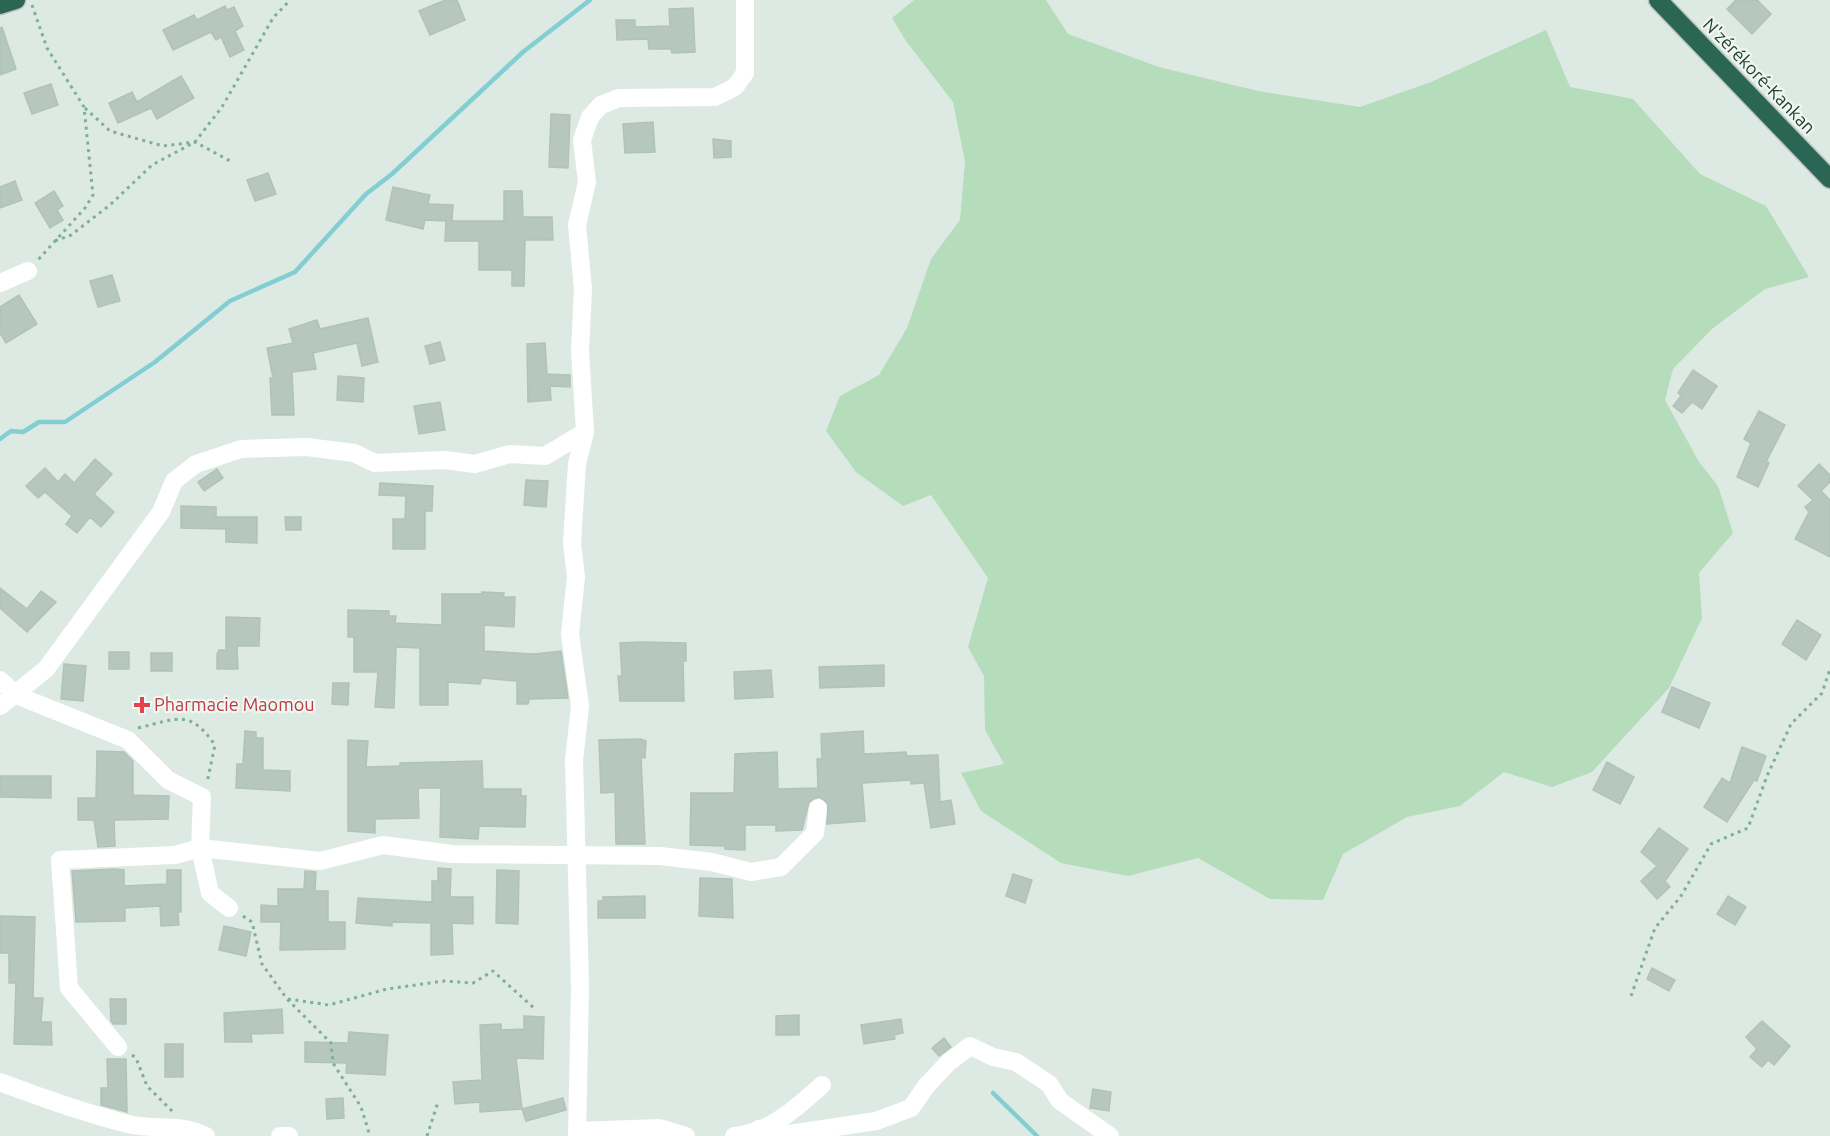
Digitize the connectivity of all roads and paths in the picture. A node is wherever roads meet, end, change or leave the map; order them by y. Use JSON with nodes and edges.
{"nodes":[{"id":1,"x":16,"y":0,"type":"edge"},
{"id":2,"x":31,"y":0,"type":"edge"},
{"id":3,"x":290,"y":0,"type":"edge"},
{"id":4,"x":745,"y":0,"type":"edge"},
{"id":5,"x":1658,"y":0,"type":"edge"},
{"id":6,"x":0,"y":5,"type":"edge"},
{"id":7,"x":84,"y":107,"type":"junction"},
{"id":8,"x":195,"y":142,"type":"junction"},
{"id":9,"x":232,"y":162,"type":"dead end"},
{"id":10,"x":1830,"y":179,"type":"edge"},
{"id":11,"x":55,"y":241,"type":"junction"},
{"id":12,"x":28,"y":271,"type":"joint"},
{"id":13,"x":0,"y":283,"type":"edge"},
{"id":14,"x":585,"y":432,"type":"junction"},
{"id":15,"x":1830,"y":669,"type":"edge"},
{"id":16,"x":0,"y":680,"type":"edge"},
{"id":17,"x":16,"y":695,"type":"junction"},
{"id":18,"x":0,"y":706,"type":"edge"},
{"id":19,"x":116,"y":733,"type":"junction"},
{"id":20,"x":202,"y":796,"type":"junction"},
{"id":21,"x":818,"y":808,"type":"dead end"},
{"id":22,"x":200,"y":848,"type":"junction"},
{"id":23,"x":578,"y":855,"type":"junction"},
{"id":24,"x":229,"y":908,"type":"joint"},
{"id":25,"x":1631,"y":996,"type":"dead end"},
{"id":26,"x":287,"y":999,"type":"junction"},
{"id":27,"x":534,"y":1008,"type":"dead end"},
{"id":28,"x":118,"y":1047,"type":"joint"},
{"id":29,"x":0,"y":1082,"type":"edge"},
{"id":30,"x":822,"y":1085,"type":"dead end"},
{"id":31,"x":438,"y":1102,"type":"dead end"},
{"id":32,"x":759,"y":1129,"type":"junction"},
{"id":33,"x":845,"y":1130,"type":"edge"},
{"id":34,"x":197,"y":1132,"type":"edge"},
{"id":35,"x":577,"y":1133,"type":"edge"},
{"id":36,"x":280,"y":1136,"type":"edge"},
{"id":37,"x":289,"y":1136,"type":"edge"},
{"id":38,"x":370,"y":1136,"type":"edge"},
{"id":39,"x":427,"y":1136,"type":"edge"},
{"id":40,"x":686,"y":1136,"type":"edge"},
{"id":41,"x":734,"y":1136,"type":"edge"},
{"id":42,"x":1110,"y":1136,"type":"edge"}],
"edges":[{"from":1,"to":6,"type":"highway"},
{"from":2,"to":7,"type":"path"},
{"from":3,"to":8,"type":"path"},
{"from":4,"to":14,"type":"street"},
{"from":5,"to":10,"type":"highway","name":"N'zérékoré-Kankan"},
{"from":7,"to":8,"type":"path"},
{"from":7,"to":11,"type":"path"},
{"from":8,"to":9,"type":"path"},
{"from":8,"to":11,"type":"path"},
{"from":11,"to":12,"type":"path"},
{"from":12,"to":13,"type":"street"},
{"from":14,"to":17,"type":"street"},
{"from":14,"to":23,"type":"street"},
{"from":15,"to":25,"type":"path"},
{"from":16,"to":17,"type":"street"},
{"from":17,"to":18,"type":"street"},
{"from":17,"to":19,"type":"street"},
{"from":19,"to":20,"type":"street"},
{"from":19,"to":20,"type":"path"},
{"from":20,"to":22,"type":"street"},
{"from":21,"to":23,"type":"street"},
{"from":22,"to":23,"type":"street"},
{"from":22,"to":24,"type":"street"},
{"from":22,"to":28,"type":"street"},
{"from":23,"to":35,"type":"street"},
{"from":24,"to":26,"type":"path"},
{"from":26,"to":27,"type":"path"},
{"from":26,"to":38,"type":"path"},
{"from":28,"to":34,"type":"path"},
{"from":29,"to":34,"type":"street"},
{"from":30,"to":32,"type":"street"},
{"from":31,"to":39,"type":"path"},
{"from":32,"to":33,"type":"street"},
{"from":32,"to":41,"type":"street"},
{"from":33,"to":42,"type":"street"},
{"from":35,"to":40,"type":"street"},
{"from":36,"to":37,"type":"street"}]}
